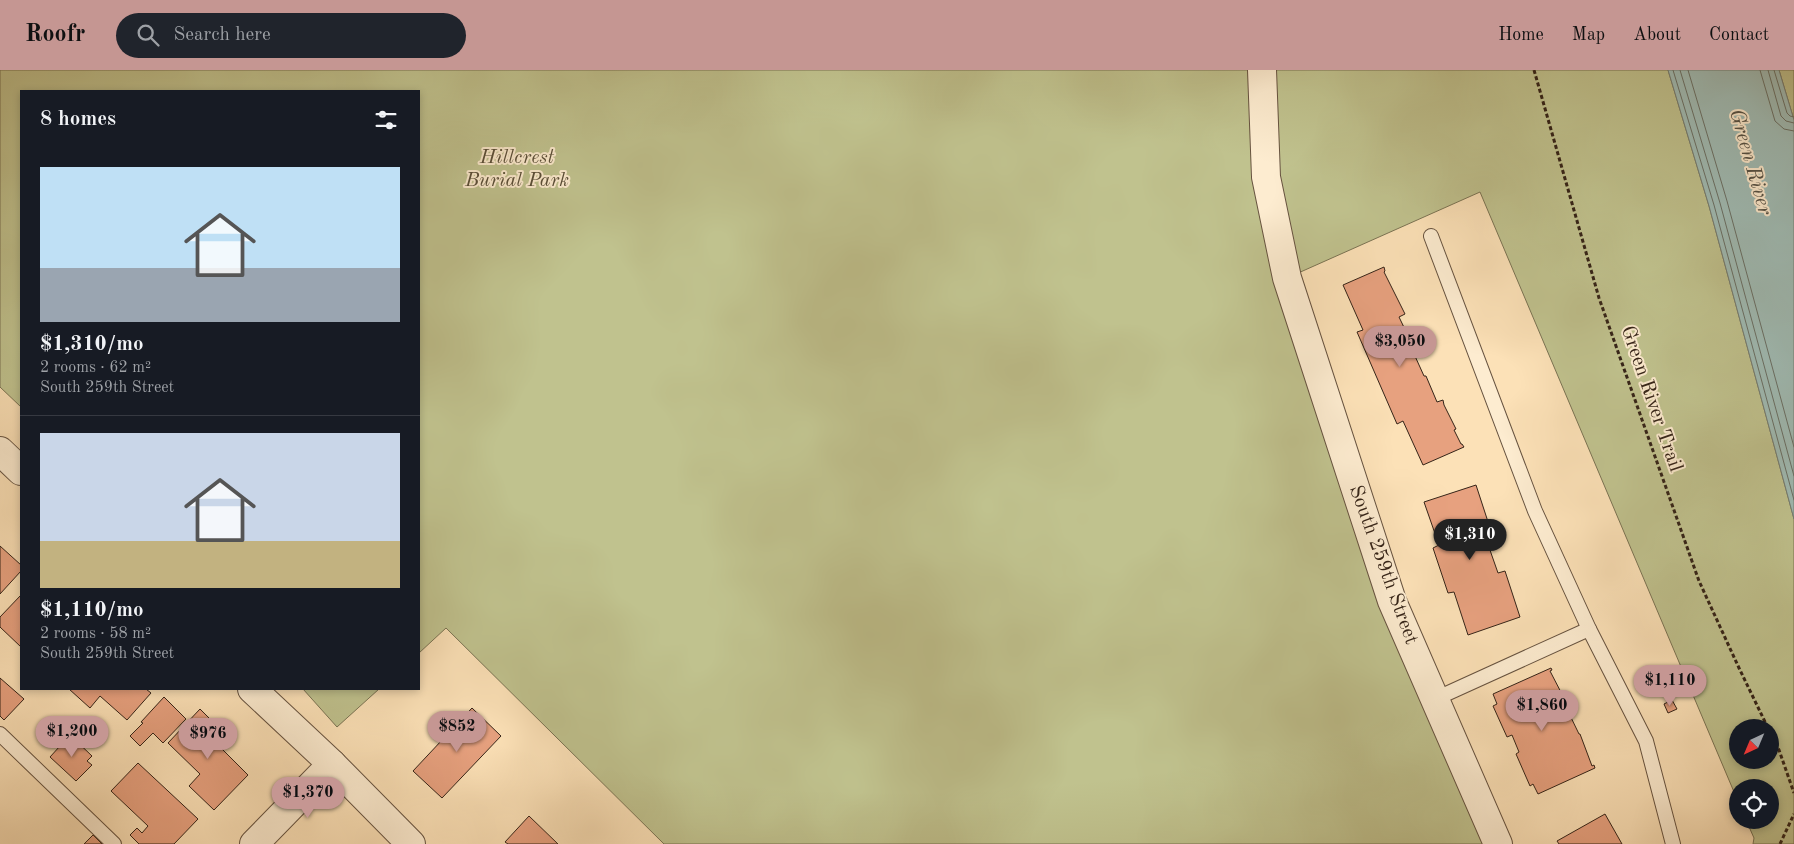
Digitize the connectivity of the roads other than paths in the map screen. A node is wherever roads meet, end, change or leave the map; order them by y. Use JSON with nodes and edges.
{"nodes":[{"id":1,"x":1262,"y":70,"type":"edge"},
{"id":2,"x":1431,"y":236,"type":"dead end"},
{"id":3,"x":0,"y":451,"type":"edge"},
{"id":4,"x":20,"y":470,"type":"edge"},
{"id":5,"x":1589,"y":630,"type":"junction"},
{"id":6,"x":253,"y":690,"type":"edge"},
{"id":7,"x":1435,"y":699,"type":"junction"},
{"id":8,"x":0,"y":734,"type":"edge"},
{"id":9,"x":332,"y":764,"type":"junction"},
{"id":10,"x":114,"y":844,"type":"edge"},
{"id":11,"x":254,"y":844,"type":"edge"},
{"id":12,"x":411,"y":844,"type":"edge"},
{"id":13,"x":1498,"y":844,"type":"edge"},
{"id":14,"x":1673,"y":844,"type":"edge"}],
"edges":[{"from":1,"to":7,"type":"street","name":"South 259th Street"},
{"from":2,"to":5,"type":"lane"},
{"from":3,"to":4,"type":"street"},
{"from":5,"to":7,"type":"lane"},
{"from":5,"to":14,"type":"lane"},
{"from":6,"to":9,"type":"street"},
{"from":7,"to":13,"type":"street","name":"South 259th Street"},
{"from":8,"to":10,"type":"lane"},
{"from":9,"to":11,"type":"street"},
{"from":9,"to":12,"type":"street"}]}
